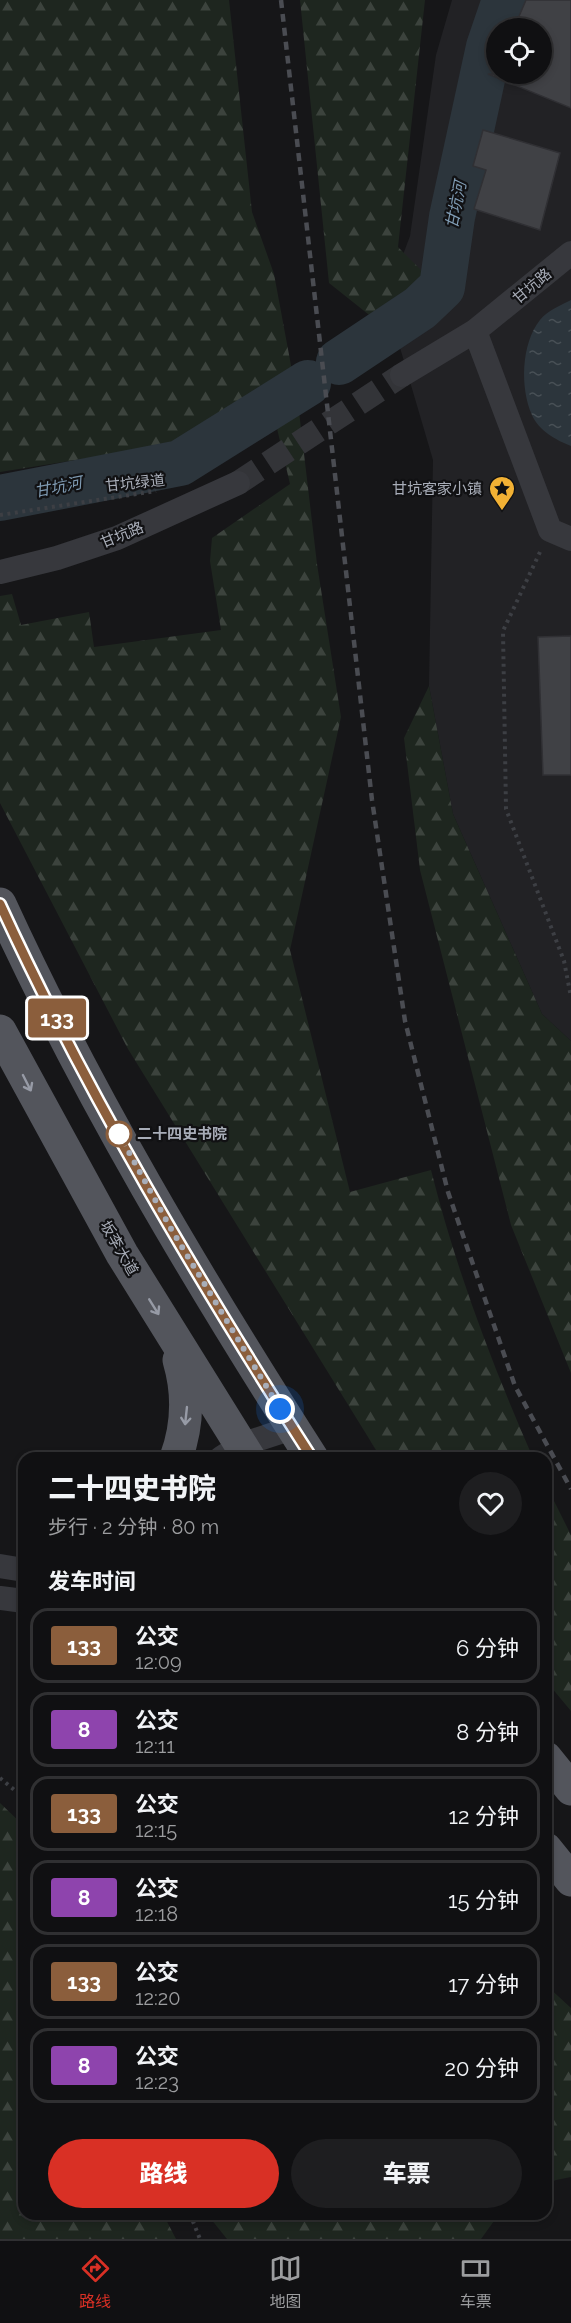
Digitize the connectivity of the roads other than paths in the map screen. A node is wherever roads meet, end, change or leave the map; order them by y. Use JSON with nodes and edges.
{"nodes":[{"id":1,"x":571,"y":253,"type":"edge"},
{"id":2,"x":475,"y":332,"type":"junction"},
{"id":3,"x":402,"y":375,"type":"tunnel mouth"},
{"id":4,"x":238,"y":483,"type":"tunnel mouth"},
{"id":5,"x":560,"y":534,"type":"edge"},
{"id":6,"x":0,"y":572,"type":"edge"},
{"id":7,"x":0,"y":904,"type":"edge"},
{"id":8,"x":0,"y":1031,"type":"edge"},
{"id":9,"x":173,"y":1338,"type":"junction"},
{"id":10,"x":292,"y":1428,"type":"junction"},
{"id":11,"x":178,"y":1452,"type":"edge"},
{"id":12,"x":241,"y":1452,"type":"edge"},
{"id":13,"x":248,"y":1452,"type":"edge"},
{"id":14,"x":308,"y":1452,"type":"edge"},
{"id":15,"x":0,"y":1566,"type":"edge"},
{"id":16,"x":18,"y":1569,"type":"edge"},
{"id":17,"x":0,"y":1598,"type":"edge"},
{"id":18,"x":18,"y":1600,"type":"edge"},
{"id":19,"x":552,"y":1765,"type":"edge"},
{"id":20,"x":571,"y":1789,"type":"edge"},
{"id":21,"x":552,"y":1856,"type":"edge"},
{"id":22,"x":571,"y":1880,"type":"edge"}],
"edges":[{"from":1,"to":2,"type":"street","name":"甘坑路"},
{"from":2,"to":3,"type":"street","name":"甘坑路"},
{"from":2,"to":5,"type":"street"},
{"from":4,"to":6,"type":"street","name":"甘坑路"},
{"from":7,"to":10,"type":"main road"},
{"from":8,"to":9,"type":"main road","name":"坂李大道","one_way":true},
{"from":9,"to":11,"type":"main road","one_way":true},
{"from":9,"to":12,"type":"main road","name":"坂李大道"},
{"from":10,"to":13,"type":"street"},
{"from":10,"to":14,"type":"main road"},
{"from":15,"to":16,"type":"street"},
{"from":17,"to":18,"type":"street"},
{"from":19,"to":20,"type":"main road"},
{"from":21,"to":22,"type":"main road"}]}
